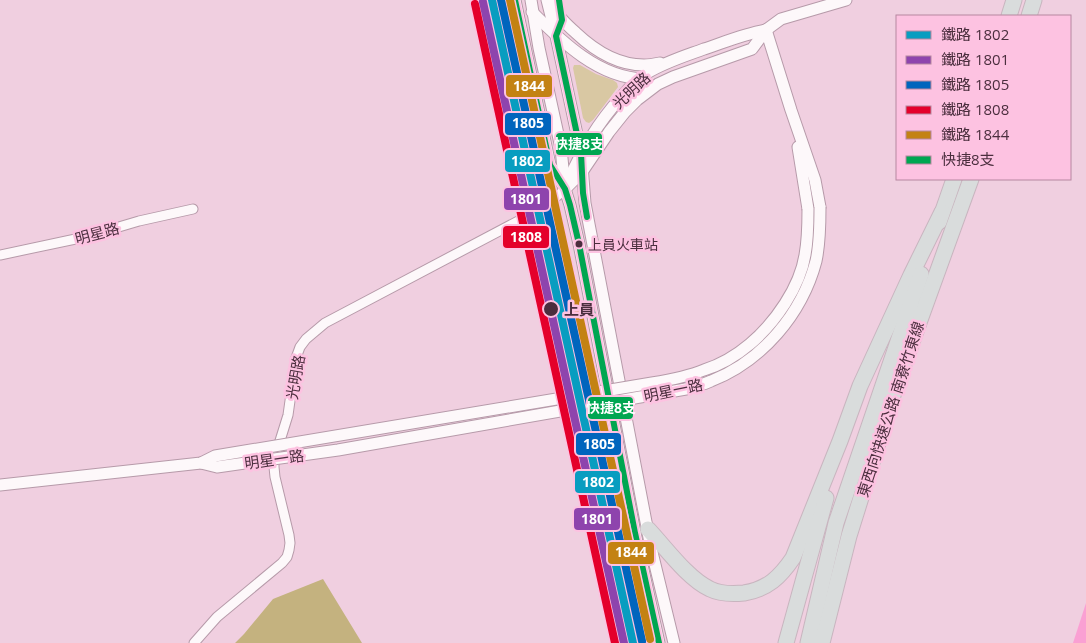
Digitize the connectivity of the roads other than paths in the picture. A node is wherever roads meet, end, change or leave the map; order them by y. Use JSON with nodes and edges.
{"nodes":[{"id":1,"x":515,"y":0,"type":"edge"},
{"id":2,"x":520,"y":0,"type":"edge"},
{"id":3,"x":531,"y":0,"type":"edge"},
{"id":4,"x":548,"y":0,"type":"edge"},
{"id":5,"x":560,"y":0,"type":"edge"},
{"id":6,"x":846,"y":0,"type":"edge"},
{"id":7,"x":1014,"y":0,"type":"edge"},
{"id":8,"x":1034,"y":0,"type":"edge"},
{"id":9,"x":533,"y":13,"type":"junction"},
{"id":10,"x":1009,"y":15,"type":"edge"},
{"id":11,"x":1028,"y":15,"type":"edge"},
{"id":12,"x":562,"y":20,"type":"junction"},
{"id":13,"x":766,"y":30,"type":"junction"},
{"id":14,"x":556,"y":36,"type":"junction"},
{"id":15,"x":676,"y":59,"type":"junction"},
{"id":16,"x":673,"y":77,"type":"junction"},
{"id":17,"x":638,"y":79,"type":"junction"},
{"id":18,"x":791,"y":110,"type":"junction"},
{"id":19,"x":582,"y":163,"type":"junction"},
{"id":20,"x":954,"y":180,"type":"edge"},
{"id":21,"x":971,"y":180,"type":"edge"},
{"id":22,"x":565,"y":189,"type":"junction"},
{"id":23,"x":194,"y":209,"type":"dead end"},
{"id":24,"x":942,"y":212,"type":"junction"},
{"id":25,"x":0,"y":255,"type":"edge"},
{"id":26,"x":840,"y":441,"type":"junction"},
{"id":27,"x":201,"y":463,"type":"junction"},
{"id":28,"x":0,"y":485,"type":"edge"},
{"id":29,"x":648,"y":529,"type":"junction"},
{"id":30,"x":849,"y":536,"type":"junction"},
{"id":31,"x":194,"y":643,"type":"edge"},
{"id":32,"x":659,"y":643,"type":"edge"},
{"id":33,"x":674,"y":643,"type":"edge"},
{"id":34,"x":786,"y":643,"type":"edge"},
{"id":35,"x":808,"y":643,"type":"edge"},
{"id":36,"x":822,"y":643,"type":"edge"},
{"id":37,"x":832,"y":643,"type":"edge"}],
"edges":[{"from":1,"to":22,"type":"street"},
{"from":2,"to":9,"type":"street"},
{"from":3,"to":9,"type":"street"},
{"from":4,"to":12,"type":"street"},
{"from":4,"to":14,"type":"street"},
{"from":5,"to":12,"type":"street"},
{"from":6,"to":13,"type":"street","name":"光明路"},
{"from":7,"to":10,"type":"highway"},
{"from":8,"to":11,"type":"highway"},
{"from":9,"to":14,"type":"street"},
{"from":9,"to":22,"type":"street"},
{"from":12,"to":14,"type":"street"},
{"from":12,"to":15,"type":"street"},
{"from":13,"to":15,"type":"street","name":"光明路"},
{"from":13,"to":16,"type":"street","name":"光明路"},
{"from":13,"to":18,"type":"street","name":"明星一路"},
{"from":14,"to":17,"type":"street"},
{"from":14,"to":19,"type":"street"},
{"from":15,"to":17,"type":"street","name":"光明路"},
{"from":16,"to":17,"type":"street"},
{"from":16,"to":19,"type":"street","name":"光明路"},
{"from":17,"to":19,"type":"street","name":"光明路"},
{"from":18,"to":27,"type":"street","name":"明星一路","bridge":true},
{"from":18,"to":27,"type":"street","name":"明星一路","bridge":true},
{"from":19,"to":22,"type":"street","name":"光明路"},
{"from":19,"to":22,"type":"street","name":"光明路"},
{"from":19,"to":29,"type":"street"},
{"from":20,"to":24,"type":"highway","name":"東西向快速公路 南寮竹東線"},
{"from":21,"to":30,"type":"highway","name":"東西向快速公路 南寮竹東線"},
{"from":22,"to":31,"type":"street","name":"光明路"},
{"from":22,"to":32,"type":"street"},
{"from":23,"to":25,"type":"street","name":"明星路"},
{"from":24,"to":26,"type":"highway"},
{"from":24,"to":35,"type":"highway","name":"東西向快速公路 南寮竹東線"},
{"from":26,"to":29,"type":"highway"},
{"from":26,"to":34,"type":"highway"},
{"from":27,"to":28,"type":"street","name":"明星一路"},
{"from":29,"to":33,"type":"street"},
{"from":30,"to":36,"type":"highway","name":"東西向快速公路 南寮竹東線"},
{"from":30,"to":37,"type":"highway"}]}
